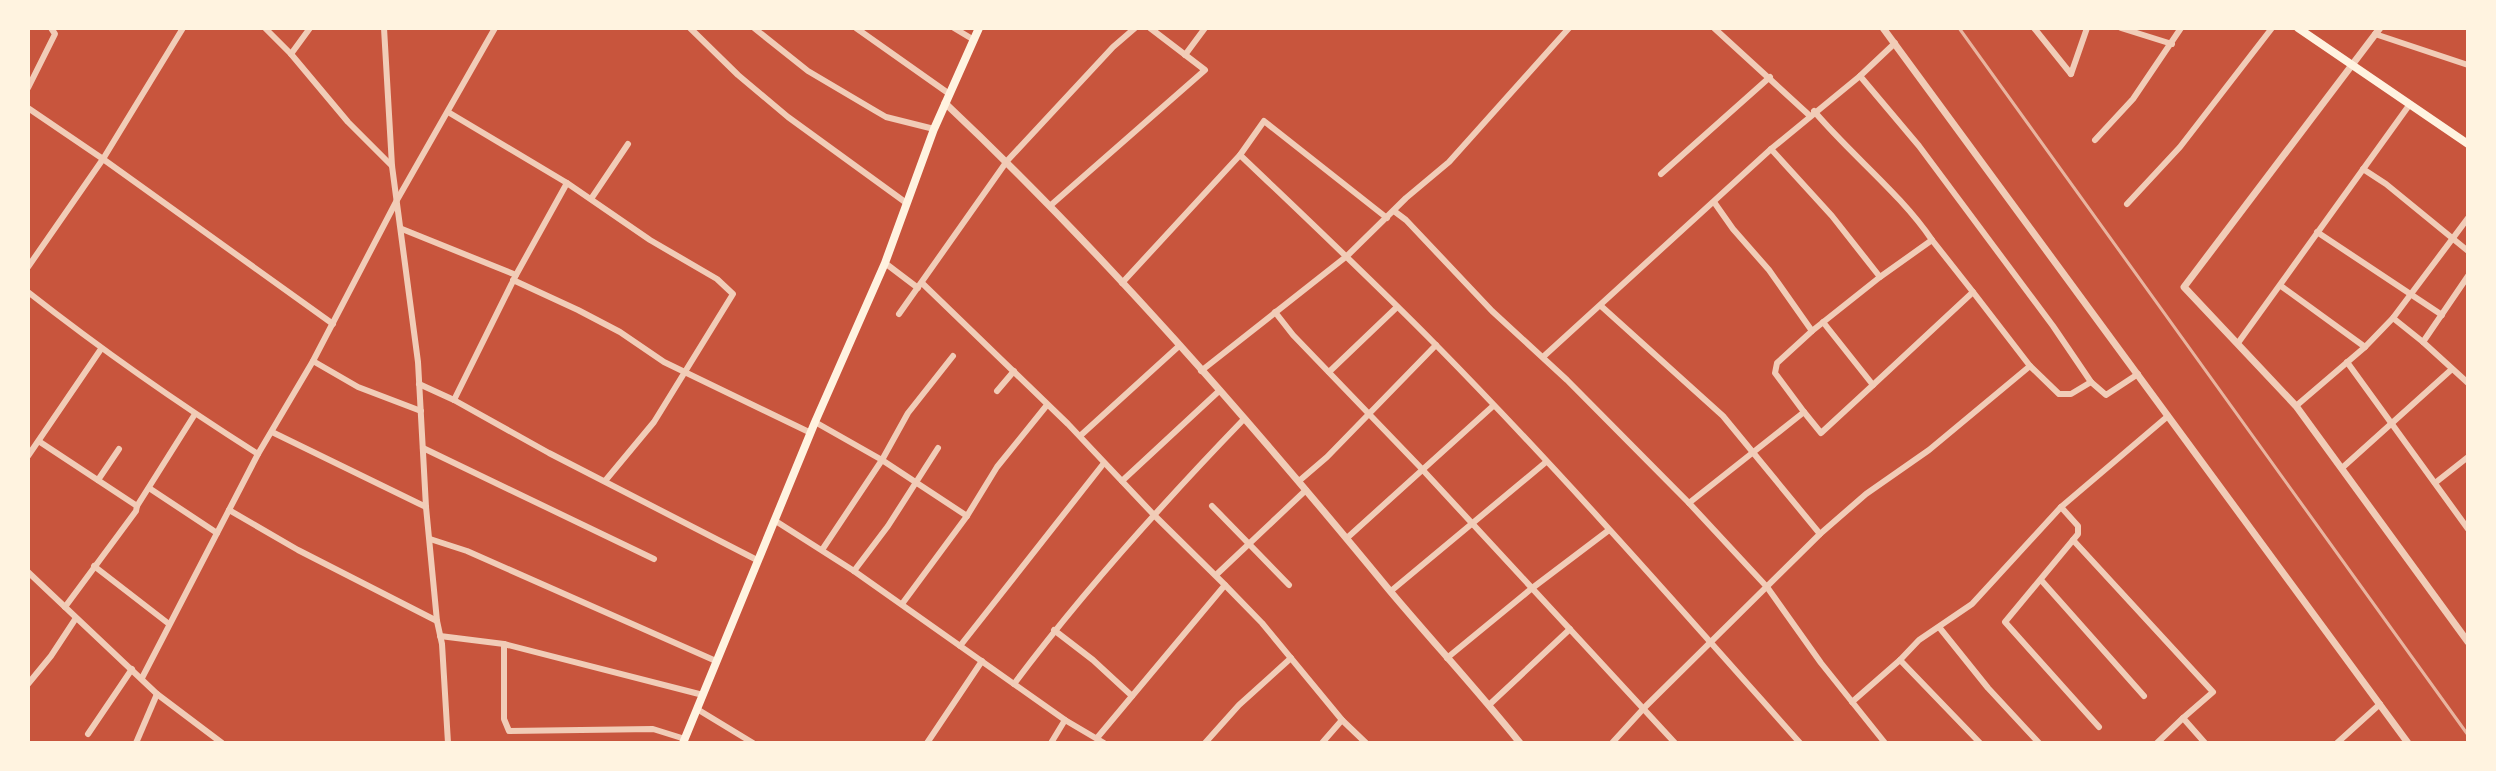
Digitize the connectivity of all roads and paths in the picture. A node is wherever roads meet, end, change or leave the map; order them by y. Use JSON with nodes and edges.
{"nodes":[{"id":1,"x":51,"y":28,"type":"edge"},
{"id":2,"x":183,"y":28,"type":"edge"},
{"id":3,"x":265,"y":28,"type":"edge"},
{"id":4,"x":310,"y":28,"type":"edge"},
{"id":5,"x":384,"y":28,"type":"edge"},
{"id":6,"x":495,"y":28,"type":"edge"},
{"id":7,"x":690,"y":28,"type":"edge"},
{"id":8,"x":754,"y":28,"type":"edge"},
{"id":9,"x":856,"y":28,"type":"edge"},
{"id":10,"x":954,"y":28,"type":"edge"},
{"id":11,"x":979,"y":28,"type":"edge"},
{"id":12,"x":1135,"y":28,"type":"edge"},
{"id":13,"x":1150,"y":28,"type":"edge"},
{"id":14,"x":1205,"y":28,"type":"edge"},
{"id":15,"x":1569,"y":28,"type":"edge"},
{"id":16,"x":1714,"y":28,"type":"edge"},
{"id":17,"x":1883,"y":28,"type":"edge"},
{"id":18,"x":2034,"y":28,"type":"edge"},
{"id":19,"x":2087,"y":28,"type":"edge"},
{"id":20,"x":2121,"y":28,"type":"edge"},
{"id":21,"x":2181,"y":28,"type":"edge"},
{"id":22,"x":2272,"y":28,"type":"edge"},
{"id":23,"x":2298,"y":28,"type":"edge"},
{"id":24,"x":2377,"y":31,"type":"edge"},
{"id":25,"x":974,"y":40,"type":"junction"},
{"id":26,"x":1895,"y":43,"type":"junction"},
{"id":27,"x":2172,"y":44,"type":"junction"},
{"id":28,"x":291,"y":54,"type":"junction"},
{"id":29,"x":1185,"y":55,"type":"junction"},
{"id":30,"x":2351,"y":65,"type":"junction"},
{"id":31,"x":2468,"y":65,"type":"edge"},
{"id":32,"x":1860,"y":76,"type":"junction"},
{"id":33,"x":1770,"y":77,"type":"junction"},
{"id":34,"x":28,"y":88,"type":"edge"},
{"id":35,"x":947,"y":98,"type":"junction"},
{"id":36,"x":2410,"y":104,"type":"junction"},
{"id":37,"x":28,"y":108,"type":"edge"},
{"id":38,"x":448,"y":112,"type":"junction"},
{"id":39,"x":1811,"y":113,"type":"junction"},
{"id":40,"x":934,"y":129,"type":"junction"},
{"id":41,"x":2095,"y":140,"type":"dead end"},
{"id":42,"x":628,"y":144,"type":"dead end"},
{"id":43,"x":2468,"y":144,"type":"edge"},
{"id":44,"x":1771,"y":149,"type":"junction"},
{"id":45,"x":1240,"y":155,"type":"junction"},
{"id":46,"x":103,"y":159,"type":"junction"},
{"id":47,"x":1007,"y":161,"type":"junction"},
{"id":48,"x":392,"y":166,"type":"junction"},
{"id":49,"x":2363,"y":169,"type":"junction"},
{"id":50,"x":1661,"y":174,"type":"dead end"},
{"id":51,"x":567,"y":183,"type":"junction"},
{"id":52,"x":591,"y":199,"type":"junction"},
{"id":53,"x":397,"y":200,"type":"junction"},
{"id":54,"x":905,"y":202,"type":"junction"},
{"id":55,"x":1714,"y":202,"type":"junction"},
{"id":56,"x":2127,"y":204,"type":"dead end"},
{"id":57,"x":1051,"y":205,"type":"junction"},
{"id":58,"x":1394,"y":211,"type":"junction"},
{"id":59,"x":1387,"y":218,"type":"junction"},
{"id":60,"x":2468,"y":218,"type":"edge"},
{"id":61,"x":402,"y":229,"type":"junction"},
{"id":62,"x":2317,"y":232,"type":"junction"},
{"id":63,"x":2451,"y":238,"type":"junction"},
{"id":64,"x":1932,"y":240,"type":"junction"},
{"id":65,"x":2468,"y":251,"type":"edge"},
{"id":66,"x":1347,"y":256,"type":"junction"},
{"id":67,"x":885,"y":263,"type":"junction"},
{"id":68,"x":28,"y":267,"type":"edge"},
{"id":69,"x":2468,"y":276,"type":"edge"},
{"id":70,"x":1880,"y":277,"type":"junction"},
{"id":71,"x":514,"y":278,"type":"junction"},
{"id":72,"x":1122,"y":283,"type":"junction"},
{"id":73,"x":920,"y":285,"type":"junction"},
{"id":74,"x":2281,"y":286,"type":"junction"},
{"id":75,"x":28,"y":292,"type":"edge"},
{"id":76,"x":1973,"y":292,"type":"junction"},
{"id":77,"x":2410,"y":294,"type":"junction"},
{"id":78,"x":1601,"y":306,"type":"junction"},
{"id":79,"x":1397,"y":307,"type":"junction"},
{"id":80,"x":1275,"y":312,"type":"junction"},
{"id":81,"x":899,"y":314,"type":"dead end"},
{"id":82,"x":2442,"y":315,"type":"junction"},
{"id":83,"x":2393,"y":318,"type":"junction"},
{"id":84,"x":1823,"y":322,"type":"junction"},
{"id":85,"x":333,"y":324,"type":"junction"},
{"id":86,"x":1812,"y":331,"type":"junction"},
{"id":87,"x":2423,"y":342,"type":"junction"},
{"id":88,"x":2238,"y":343,"type":"junction"},
{"id":89,"x":1436,"y":345,"type":"junction"},
{"id":90,"x":1179,"y":346,"type":"junction"},
{"id":91,"x":2365,"y":347,"type":"junction"},
{"id":92,"x":101,"y":349,"type":"junction"},
{"id":93,"x":953,"y":356,"type":"dead end"},
{"id":94,"x":1543,"y":357,"type":"junction"},
{"id":95,"x":313,"y":361,"type":"junction"},
{"id":96,"x":2347,"y":362,"type":"junction"},
{"id":97,"x":2030,"y":366,"type":"junction"},
{"id":98,"x":2452,"y":369,"type":"junction"},
{"id":99,"x":1014,"y":371,"type":"junction"},
{"id":100,"x":1201,"y":371,"type":"junction"},
{"id":101,"x":687,"y":372,"type":"junction"},
{"id":102,"x":1329,"y":372,"type":"junction"},
{"id":103,"x":2138,"y":373,"type":"junction"},
{"id":104,"x":2091,"y":382,"type":"junction"},
{"id":105,"x":2468,"y":383,"type":"edge"},
{"id":106,"x":419,"y":384,"type":"junction"},
{"id":107,"x":1873,"y":385,"type":"junction"},
{"id":108,"x":997,"y":391,"type":"dead end"},
{"id":109,"x":1219,"y":391,"type":"junction"},
{"id":110,"x":454,"y":400,"type":"junction"},
{"id":111,"x":1047,"y":405,"type":"junction"},
{"id":112,"x":1493,"y":406,"type":"junction"},
{"id":113,"x":2296,"y":406,"type":"junction"},
{"id":114,"x":421,"y":411,"type":"junction"},
{"id":115,"x":1804,"y":412,"type":"junction"},
{"id":116,"x":195,"y":414,"type":"junction"},
{"id":117,"x":1369,"y":414,"type":"junction"},
{"id":118,"x":2168,"y":416,"type":"junction"},
{"id":119,"x":1244,"y":419,"type":"junction"},
{"id":120,"x":815,"y":422,"type":"junction"},
{"id":121,"x":2389,"y":423,"type":"junction"},
{"id":122,"x":272,"y":432,"type":"junction"},
{"id":123,"x":811,"y":433,"type":"junction"},
{"id":124,"x":1080,"y":436,"type":"junction"},
{"id":125,"x":40,"y":442,"type":"junction"},
{"id":126,"x":423,"y":448,"type":"junction"},
{"id":127,"x":938,"y":448,"type":"dead end"},
{"id":128,"x":119,"y":449,"type":"dead end"},
{"id":129,"x":1751,"y":452,"type":"junction"},
{"id":130,"x":258,"y":454,"type":"junction"},
{"id":131,"x":28,"y":456,"type":"edge"},
{"id":132,"x":2468,"y":457,"type":"edge"},
{"id":133,"x":882,"y":460,"type":"junction"},
{"id":134,"x":1546,"y":462,"type":"junction"},
{"id":135,"x":1104,"y":463,"type":"junction"},
{"id":136,"x":1421,"y":468,"type":"junction"},
{"id":137,"x":2342,"y":468,"type":"junction"},
{"id":138,"x":98,"y":480,"type":"junction"},
{"id":139,"x":605,"y":481,"type":"junction"},
{"id":140,"x":916,"y":481,"type":"junction"},
{"id":141,"x":1122,"y":481,"type":"junction"},
{"id":142,"x":1299,"y":481,"type":"junction"},
{"id":143,"x":2435,"y":483,"type":"junction"},
{"id":144,"x":149,"y":488,"type":"junction"},
{"id":145,"x":1306,"y":490,"type":"junction"},
{"id":146,"x":1689,"y":503,"type":"junction"},
{"id":147,"x":137,"y":506,"type":"junction"},
{"id":148,"x":1212,"y":506,"type":"dead end"},
{"id":149,"x":426,"y":507,"type":"junction"},
{"id":150,"x":2061,"y":507,"type":"junction"},
{"id":151,"x":229,"y":510,"type":"junction"},
{"id":152,"x":1153,"y":514,"type":"junction"},
{"id":153,"x":967,"y":516,"type":"junction"},
{"id":154,"x":774,"y":520,"type":"junction"},
{"id":155,"x":1472,"y":523,"type":"junction"},
{"id":156,"x":2468,"y":529,"type":"edge"},
{"id":157,"x":1609,"y":530,"type":"junction"},
{"id":158,"x":217,"y":533,"type":"junction"},
{"id":159,"x":1820,"y":534,"type":"junction"},
{"id":160,"x":1347,"y":538,"type":"junction"},
{"id":161,"x":430,"y":539,"type":"junction"},
{"id":162,"x":2073,"y":540,"type":"junction"},
{"id":163,"x":1249,"y":544,"type":"junction"},
{"id":164,"x":822,"y":550,"type":"junction"},
{"id":165,"x":654,"y":559,"type":"dead end"},
{"id":166,"x":757,"y":560,"type":"junction"},
{"id":167,"x":94,"y":566,"type":"junction"},
{"id":168,"x":854,"y":571,"type":"junction"},
{"id":169,"x":28,"y":572,"type":"edge"},
{"id":170,"x":1216,"y":575,"type":"junction"},
{"id":171,"x":2041,"y":580,"type":"junction"},
{"id":172,"x":1225,"y":585,"type":"junction"},
{"id":173,"x":1289,"y":585,"type":"dead end"},
{"id":174,"x":1767,"y":587,"type":"junction"},
{"id":175,"x":1531,"y":589,"type":"junction"},
{"id":176,"x":1391,"y":591,"type":"junction"},
{"id":177,"x":902,"y":604,"type":"junction"},
{"id":178,"x":65,"y":607,"type":"junction"},
{"id":179,"x":76,"y":618,"type":"junction"},
{"id":180,"x":437,"y":621,"type":"junction"},
{"id":181,"x":169,"y":624,"type":"junction"},
{"id":182,"x":1939,"y":627,"type":"junction"},
{"id":183,"x":1570,"y":629,"type":"junction"},
{"id":184,"x":1054,"y":630,"type":"junction"},
{"id":185,"x":440,"y":636,"type":"junction"},
{"id":186,"x":1711,"y":642,"type":"junction"},
{"id":187,"x":2468,"y":642,"type":"edge"},
{"id":188,"x":504,"y":644,"type":"junction"},
{"id":189,"x":960,"y":646,"type":"junction"},
{"id":190,"x":1291,"y":658,"type":"junction"},
{"id":191,"x":1447,"y":658,"type":"junction"},
{"id":192,"x":1900,"y":660,"type":"junction"},
{"id":193,"x":716,"y":661,"type":"junction"},
{"id":194,"x":982,"y":661,"type":"junction"},
{"id":195,"x":132,"y":669,"type":"junction"},
{"id":196,"x":142,"y":678,"type":"junction"},
{"id":197,"x":28,"y":684,"type":"edge"},
{"id":198,"x":1014,"y":684,"type":"junction"},
{"id":199,"x":157,"y":694,"type":"junction"},
{"id":200,"x":703,"y":695,"type":"junction"},
{"id":201,"x":1132,"y":696,"type":"junction"},
{"id":202,"x":2144,"y":696,"type":"dead end"},
{"id":203,"x":1852,"y":702,"type":"junction"},
{"id":204,"x":2380,"y":704,"type":"junction"},
{"id":205,"x":1489,"y":705,"type":"junction"},
{"id":206,"x":1644,"y":708,"type":"junction"},
{"id":207,"x":697,"y":709,"type":"junction"},
{"id":208,"x":2183,"y":718,"type":"junction"},
{"id":209,"x":1065,"y":720,"type":"junction"},
{"id":210,"x":1342,"y":720,"type":"junction"},
{"id":211,"x":2099,"y":727,"type":"dead end"},
{"id":212,"x":88,"y":734,"type":"dead end"},
{"id":213,"x":684,"y":741,"type":"edge"},
{"id":214,"x":1100,"y":741,"type":"edge"},
{"id":215,"x":136,"y":743,"type":"edge"},
{"id":216,"x":222,"y":743,"type":"edge"},
{"id":217,"x":448,"y":743,"type":"edge"},
{"id":218,"x":753,"y":743,"type":"edge"},
{"id":219,"x":927,"y":743,"type":"edge"},
{"id":220,"x":1051,"y":743,"type":"edge"},
{"id":221,"x":1205,"y":743,"type":"edge"},
{"id":222,"x":1322,"y":743,"type":"edge"},
{"id":223,"x":1366,"y":743,"type":"edge"},
{"id":224,"x":1520,"y":743,"type":"edge"},
{"id":225,"x":1612,"y":743,"type":"edge"},
{"id":226,"x":1675,"y":743,"type":"edge"},
{"id":227,"x":1800,"y":743,"type":"edge"},
{"id":228,"x":1885,"y":743,"type":"edge"},
{"id":229,"x":1980,"y":743,"type":"edge"},
{"id":230,"x":2039,"y":743,"type":"edge"},
{"id":231,"x":2157,"y":743,"type":"edge"},
{"id":232,"x":2205,"y":743,"type":"edge"},
{"id":233,"x":2337,"y":743,"type":"edge"},
{"id":234,"x":2408,"y":743,"type":"edge"}],
"edges":[{"from":1,"to":34,"type":"street"},
{"from":2,"to":46,"type":"street"},
{"from":3,"to":28,"type":"street"},
{"from":4,"to":28,"type":"street"},
{"from":5,"to":48,"type":"street"},
{"from":6,"to":38,"type":"street"},
{"from":7,"to":54,"type":"street"},
{"from":8,"to":40,"type":"street"},
{"from":9,"to":35,"type":"street"},
{"from":10,"to":25,"type":"street"},
{"from":11,"to":25,"type":"main road"},
{"from":12,"to":47,"type":"street"},
{"from":13,"to":29,"type":"street"},
{"from":14,"to":29,"type":"street"},
{"from":15,"to":58,"type":"street"},
{"from":16,"to":33,"type":"street"},
{"from":17,"to":26,"type":"street"},
{"from":18,"to":19,"type":"street"},
{"from":20,"to":27,"type":"street"},
{"from":21,"to":27,"type":"street"},
{"from":22,"to":56,"type":"street"},
{"from":23,"to":30,"type":"main road"},
{"from":24,"to":30,"type":"street"},
{"from":24,"to":31,"type":"street"},
{"from":25,"to":35,"type":"main road"},
{"from":26,"to":32,"type":"street"},
{"from":26,"to":103,"type":"street"},
{"from":27,"to":41,"type":"street"},
{"from":28,"to":48,"type":"street"},
{"from":29,"to":57,"type":"street"},
{"from":30,"to":36,"type":"main road"},
{"from":30,"to":88,"type":"street"},
{"from":32,"to":39,"type":"street"},
{"from":32,"to":104,"type":"street"},
{"from":33,"to":39,"type":"street"},
{"from":33,"to":50,"type":"street"},
{"from":35,"to":40,"type":"main road"},
{"from":35,"to":47,"type":"street"},
{"from":36,"to":43,"type":"main road"},
{"from":36,"to":49,"type":"street"},
{"from":37,"to":46,"type":"street"},
{"from":38,"to":51,"type":"street"},
{"from":38,"to":53,"type":"street"},
{"from":39,"to":44,"type":"street"},
{"from":39,"to":64,"type":"street"},
{"from":40,"to":54,"type":"main road"},
{"from":42,"to":52,"type":"street"},
{"from":44,"to":55,"type":"street"},
{"from":44,"to":70,"type":"street"},
{"from":45,"to":59,"type":"street"},
{"from":45,"to":66,"type":"street"},
{"from":45,"to":72,"type":"street"},
{"from":46,"to":68,"type":"street"},
{"from":46,"to":85,"type":"street"},
{"from":47,"to":57,"type":"street"},
{"from":47,"to":73,"type":"street"},
{"from":48,"to":53,"type":"street"},
{"from":49,"to":62,"type":"street"},
{"from":49,"to":63,"type":"street"},
{"from":51,"to":52,"type":"street"},
{"from":51,"to":71,"type":"street"},
{"from":52,"to":101,"type":"street"},
{"from":53,"to":61,"type":"street"},
{"from":53,"to":85,"type":"street"},
{"from":54,"to":67,"type":"main road"},
{"from":55,"to":78,"type":"street"},
{"from":55,"to":86,"type":"street"},
{"from":57,"to":72,"type":"street"},
{"from":58,"to":59,"type":"street"},
{"from":58,"to":94,"type":"street"},
{"from":59,"to":66,"type":"street"},
{"from":60,"to":63,"type":"street"},
{"from":61,"to":71,"type":"street"},
{"from":61,"to":106,"type":"street"},
{"from":62,"to":74,"type":"street"},
{"from":62,"to":77,"type":"street"},
{"from":63,"to":65,"type":"street"},
{"from":63,"to":77,"type":"street"},
{"from":64,"to":70,"type":"street"},
{"from":64,"to":76,"type":"street"},
{"from":66,"to":79,"type":"street"},
{"from":66,"to":80,"type":"street"},
{"from":67,"to":73,"type":"street"},
{"from":67,"to":120,"type":"main road"},
{"from":69,"to":82,"type":"street"},
{"from":70,"to":84,"type":"street"},
{"from":71,"to":101,"type":"street"},
{"from":71,"to":110,"type":"street"},
{"from":72,"to":90,"type":"street"},
{"from":73,"to":81,"type":"street"},
{"from":73,"to":99,"type":"street"},
{"from":74,"to":88,"type":"street"},
{"from":74,"to":91,"type":"street"},
{"from":75,"to":92,"type":"street"},
{"from":76,"to":97,"type":"street"},
{"from":76,"to":107,"type":"street"},
{"from":77,"to":82,"type":"street"},
{"from":77,"to":83,"type":"street"},
{"from":78,"to":94,"type":"street"},
{"from":78,"to":129,"type":"street"},
{"from":79,"to":89,"type":"street"},
{"from":79,"to":102,"type":"street"},
{"from":80,"to":100,"type":"street"},
{"from":80,"to":102,"type":"street"},
{"from":82,"to":87,"type":"street"},
{"from":83,"to":87,"type":"street"},
{"from":83,"to":91,"type":"street"},
{"from":84,"to":86,"type":"street"},
{"from":84,"to":107,"type":"street"},
{"from":85,"to":95,"type":"street"},
{"from":86,"to":115,"type":"street"},
{"from":87,"to":98,"type":"street"},
{"from":88,"to":113,"type":"street"},
{"from":89,"to":112,"type":"street"},
{"from":89,"to":117,"type":"street"},
{"from":90,"to":100,"type":"street"},
{"from":90,"to":124,"type":"street"},
{"from":91,"to":96,"type":"street"},
{"from":92,"to":116,"type":"street"},
{"from":92,"to":125,"type":"street"},
{"from":93,"to":133,"type":"street"},
{"from":94,"to":146,"type":"street"},
{"from":95,"to":114,"type":"street"},
{"from":95,"to":122,"type":"street"},
{"from":96,"to":113,"type":"street"},
{"from":96,"to":121,"type":"street"},
{"from":97,"to":104,"type":"street"},
{"from":97,"to":159,"type":"street"},
{"from":98,"to":105,"type":"street"},
{"from":98,"to":121,"type":"street"},
{"from":99,"to":108,"type":"street"},
{"from":99,"to":111,"type":"street"},
{"from":100,"to":109,"type":"street"},
{"from":101,"to":123,"type":"street"},
{"from":101,"to":139,"type":"street"},
{"from":102,"to":117,"type":"street"},
{"from":103,"to":104,"type":"street"},
{"from":103,"to":118,"type":"street"},
{"from":106,"to":110,"type":"street"},
{"from":106,"to":114,"type":"street"},
{"from":107,"to":115,"type":"street"},
{"from":109,"to":119,"type":"street"},
{"from":109,"to":141,"type":"street"},
{"from":110,"to":139,"type":"street"},
{"from":111,"to":124,"type":"street"},
{"from":111,"to":153,"type":"street"},
{"from":112,"to":134,"type":"street"},
{"from":112,"to":136,"type":"street"},
{"from":113,"to":137,"type":"street"},
{"from":114,"to":126,"type":"street"},
{"from":115,"to":129,"type":"street"},
{"from":116,"to":130,"type":"street"},
{"from":116,"to":144,"type":"street"},
{"from":117,"to":136,"type":"street"},
{"from":117,"to":142,"type":"street"},
{"from":118,"to":150,"type":"street"},
{"from":118,"to":204,"type":"street"},
{"from":119,"to":142,"type":"street"},
{"from":119,"to":152,"type":"street"},
{"from":120,"to":123,"type":"main road"},
{"from":120,"to":133,"type":"street"},
{"from":121,"to":137,"type":"street"},
{"from":121,"to":143,"type":"street"},
{"from":122,"to":130,"type":"street"},
{"from":122,"to":149,"type":"street"},
{"from":123,"to":154,"type":"main road"},
{"from":124,"to":135,"type":"street"},
{"from":125,"to":131,"type":"street"},
{"from":125,"to":138,"type":"street"},
{"from":126,"to":149,"type":"street"},
{"from":126,"to":165,"type":"street"},
{"from":127,"to":140,"type":"street"},
{"from":128,"to":138,"type":"street"},
{"from":129,"to":146,"type":"street"},
{"from":129,"to":159,"type":"street"},
{"from":130,"to":151,"type":"street"},
{"from":132,"to":143,"type":"street"},
{"from":133,"to":140,"type":"street"},
{"from":133,"to":164,"type":"street"},
{"from":134,"to":155,"type":"street"},
{"from":134,"to":157,"type":"street"},
{"from":135,"to":141,"type":"street"},
{"from":135,"to":189,"type":"street"},
{"from":136,"to":155,"type":"street"},
{"from":136,"to":160,"type":"street"},
{"from":137,"to":187,"type":"street"},
{"from":138,"to":147,"type":"street"},
{"from":139,"to":166,"type":"street"},
{"from":140,"to":153,"type":"street"},
{"from":140,"to":168,"type":"street"},
{"from":141,"to":152,"type":"street"},
{"from":142,"to":145,"type":"street"},
{"from":143,"to":156,"type":"street"},
{"from":144,"to":147,"type":"street"},
{"from":144,"to":158,"type":"street"},
{"from":145,"to":160,"type":"street"},
{"from":145,"to":163,"type":"street"},
{"from":146,"to":174,"type":"street"},
{"from":147,"to":167,"type":"street"},
{"from":148,"to":163,"type":"street"},
{"from":149,"to":161,"type":"street"},
{"from":150,"to":162,"type":"street"},
{"from":150,"to":182,"type":"street"},
{"from":151,"to":158,"type":"street"},
{"from":151,"to":180,"type":"street"},
{"from":152,"to":170,"type":"street"},
{"from":152,"to":184,"type":"street"},
{"from":153,"to":177,"type":"street"},
{"from":154,"to":164,"type":"street"},
{"from":154,"to":166,"type":"main road"},
{"from":155,"to":175,"type":"street"},
{"from":155,"to":176,"type":"street"},
{"from":157,"to":175,"type":"street"},
{"from":157,"to":186,"type":"street"},
{"from":158,"to":181,"type":"street"},
{"from":159,"to":174,"type":"street"},
{"from":160,"to":176,"type":"street"},
{"from":161,"to":180,"type":"street"},
{"from":161,"to":193,"type":"street"},
{"from":162,"to":171,"type":"street"},
{"from":162,"to":208,"type":"street"},
{"from":163,"to":170,"type":"street"},
{"from":163,"to":173,"type":"street"},
{"from":164,"to":168,"type":"street"},
{"from":166,"to":193,"type":"main road"},
{"from":167,"to":178,"type":"street"},
{"from":167,"to":181,"type":"street"},
{"from":168,"to":177,"type":"street"},
{"from":169,"to":178,"type":"street"},
{"from":170,"to":172,"type":"street"},
{"from":171,"to":202,"type":"street"},
{"from":171,"to":211,"type":"street"},
{"from":172,"to":190,"type":"street"},
{"from":172,"to":201,"type":"street"},
{"from":174,"to":186,"type":"street"},
{"from":174,"to":203,"type":"street"},
{"from":175,"to":183,"type":"street"},
{"from":175,"to":191,"type":"street"},
{"from":176,"to":191,"type":"street"},
{"from":177,"to":189,"type":"street"},
{"from":178,"to":179,"type":"street"},
{"from":179,"to":195,"type":"street"},
{"from":179,"to":197,"type":"street"},
{"from":180,"to":185,"type":"street"},
{"from":181,"to":196,"type":"street"},
{"from":182,"to":192,"type":"street"},
{"from":182,"to":230,"type":"street"},
{"from":183,"to":205,"type":"street"},
{"from":183,"to":206,"type":"street"},
{"from":184,"to":198,"type":"street"},
{"from":184,"to":201,"type":"street"},
{"from":185,"to":188,"type":"street"},
{"from":185,"to":217,"type":"street"},
{"from":186,"to":206,"type":"street"},
{"from":186,"to":227,"type":"street"},
{"from":188,"to":200,"type":"street"},
{"from":188,"to":213,"type":"street"},
{"from":189,"to":194,"type":"street"},
{"from":190,"to":210,"type":"street"},
{"from":190,"to":221,"type":"street"},
{"from":191,"to":205,"type":"street"},
{"from":192,"to":203,"type":"street"},
{"from":192,"to":229,"type":"street"},
{"from":193,"to":200,"type":"main road"},
{"from":194,"to":198,"type":"street"},
{"from":194,"to":219,"type":"street"},
{"from":195,"to":196,"type":"street"},
{"from":195,"to":212,"type":"street"},
{"from":196,"to":199,"type":"street"},
{"from":198,"to":209,"type":"street"},
{"from":199,"to":215,"type":"street"},
{"from":199,"to":216,"type":"street"},
{"from":200,"to":207,"type":"main road"},
{"from":201,"to":214,"type":"street"},
{"from":203,"to":228,"type":"street"},
{"from":204,"to":233,"type":"street"},
{"from":204,"to":234,"type":"street"},
{"from":205,"to":224,"type":"street"},
{"from":206,"to":225,"type":"street"},
{"from":206,"to":226,"type":"street"},
{"from":207,"to":213,"type":"main road"},
{"from":207,"to":218,"type":"street"},
{"from":208,"to":231,"type":"street"},
{"from":208,"to":232,"type":"street"},
{"from":209,"to":214,"type":"street"},
{"from":209,"to":220,"type":"street"},
{"from":210,"to":222,"type":"street"},
{"from":210,"to":223,"type":"street"}]}
